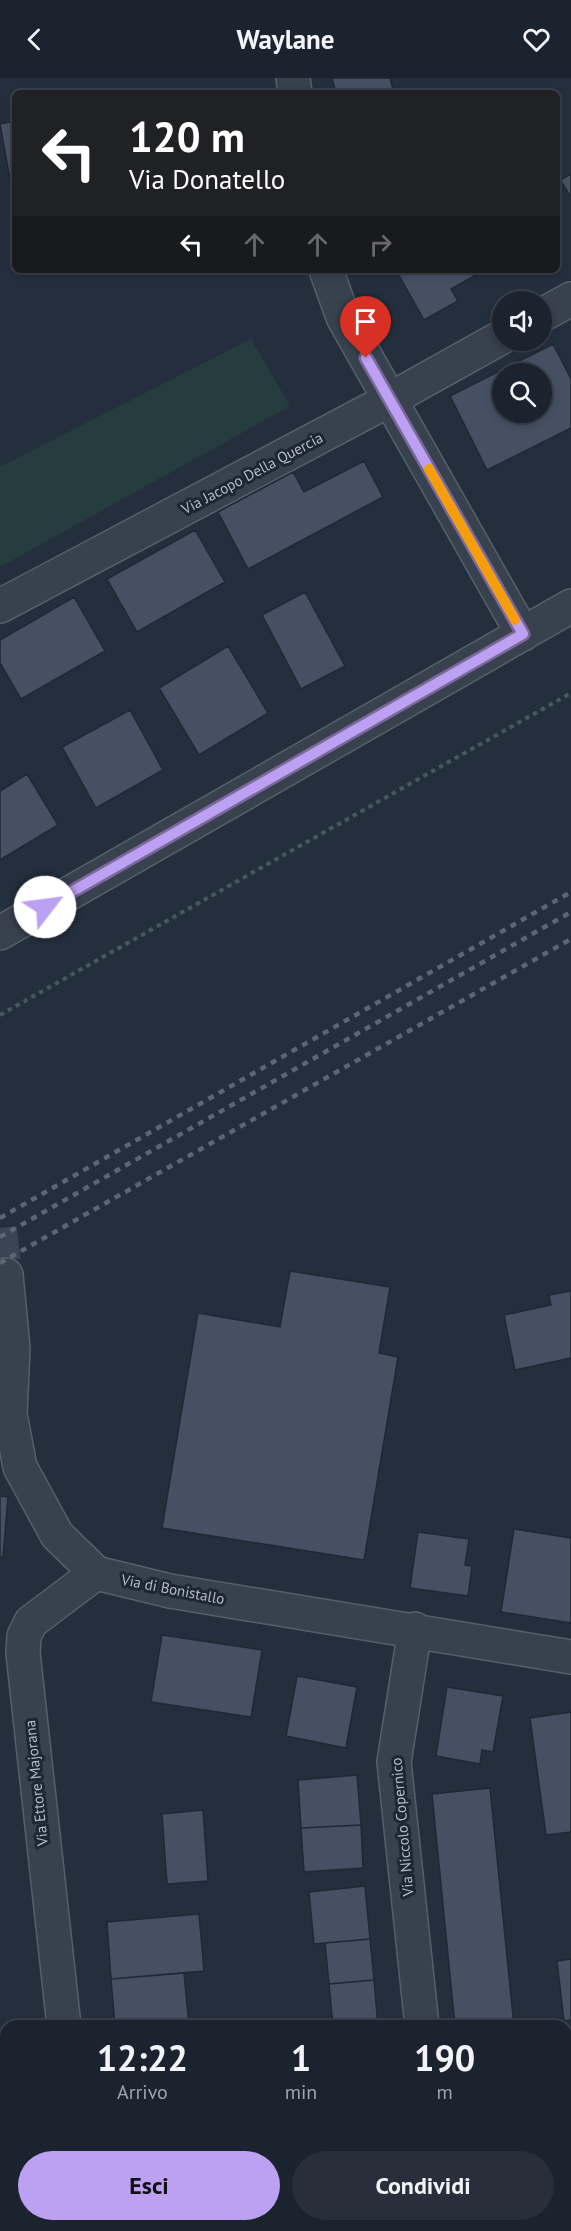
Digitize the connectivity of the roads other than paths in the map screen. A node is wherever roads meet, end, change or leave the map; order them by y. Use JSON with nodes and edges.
{"nodes":[{"id":1,"x":327,"y":273,"type":"edge"},
{"id":2,"x":571,"y":299,"type":"edge"},
{"id":3,"x":552,"y":309,"type":"edge"},
{"id":4,"x":492,"y":343,"type":"edge"},
{"id":5,"x":389,"y":400,"type":"junction"},
{"id":6,"x":0,"y":606,"type":"edge"},
{"id":7,"x":571,"y":606,"type":"edge"},
{"id":8,"x":523,"y":634,"type":"junction"},
{"id":9,"x":0,"y":933,"type":"edge"},
{"id":10,"x":6,"y":1275,"type":"dead end"},
{"id":11,"x":96,"y":1573,"type":"junction"},
{"id":12,"x":416,"y":1629,"type":"junction"},
{"id":13,"x":571,"y":1657,"type":"edge"},
{"id":14,"x":63,"y":2020,"type":"edge"},
{"id":15,"x":421,"y":2020,"type":"edge"}],
"edges":[{"from":1,"to":5,"type":"street"},
{"from":2,"to":3,"type":"street"},
{"from":4,"to":5,"type":"street","name":"Via Jacopo Della Quercia"},
{"from":5,"to":6,"type":"street","name":"Via Jacopo Della Quercia"},
{"from":5,"to":8,"type":"street"},
{"from":7,"to":8,"type":"street"},
{"from":8,"to":9,"type":"street"},
{"from":10,"to":11,"type":"street"},
{"from":11,"to":12,"type":"street","name":"Via di Bonistallo"},
{"from":11,"to":14,"type":"street","name":"Via Ettore Majorana"},
{"from":12,"to":13,"type":"street","name":"Via di Bonistallo"},
{"from":12,"to":15,"type":"street","name":"Via Niccolo Copernico"}]}
